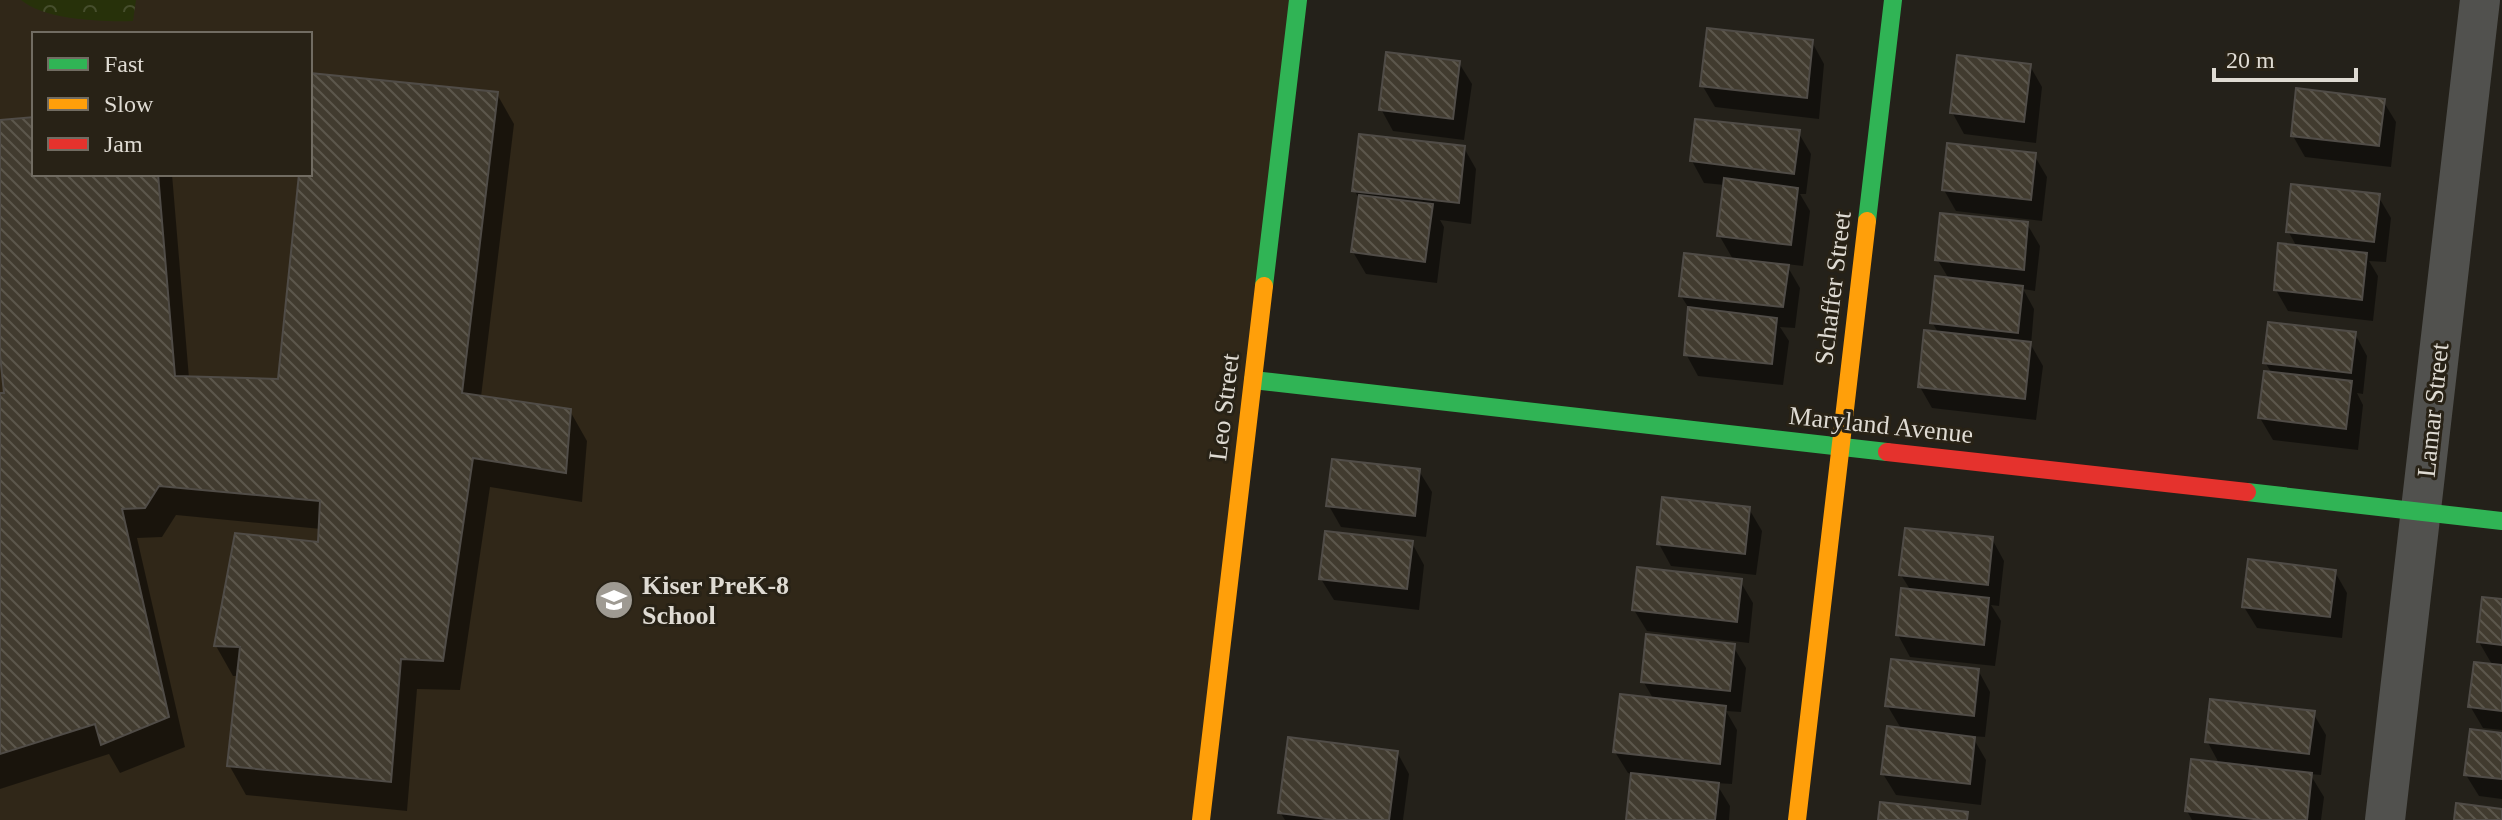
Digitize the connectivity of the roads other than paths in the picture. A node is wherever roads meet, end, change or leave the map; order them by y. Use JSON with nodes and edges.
{"nodes":[{"id":1,"x":1298,"y":0,"type":"edge"},
{"id":2,"x":1893,"y":0,"type":"edge"},
{"id":3,"x":2480,"y":0,"type":"edge"},
{"id":4,"x":1253,"y":380,"type":"junction"},
{"id":5,"x":1840,"y":446,"type":"junction"},
{"id":6,"x":2421,"y":512,"type":"junction"},
{"id":7,"x":2502,"y":521,"type":"edge"},
{"id":8,"x":1201,"y":820,"type":"edge"},
{"id":9,"x":1797,"y":820,"type":"edge"},
{"id":10,"x":2385,"y":820,"type":"edge"}],
"edges":[{"from":1,"to":4,"type":"street","name":"Leo Street"},
{"from":2,"to":5,"type":"street","name":"Schaffer Street"},
{"from":3,"to":6,"type":"street","name":"Lamar Street"},
{"from":4,"to":5,"type":"street","name":"Maryland Avenue"},
{"from":4,"to":8,"type":"street","name":"Leo Street"},
{"from":5,"to":6,"type":"street","name":"Maryland Avenue"},
{"from":5,"to":9,"type":"street","name":"Schaffer Street"},
{"from":6,"to":7,"type":"street","name":"Maryland Avenue"},
{"from":6,"to":10,"type":"street","name":"Lamar Street"}]}
